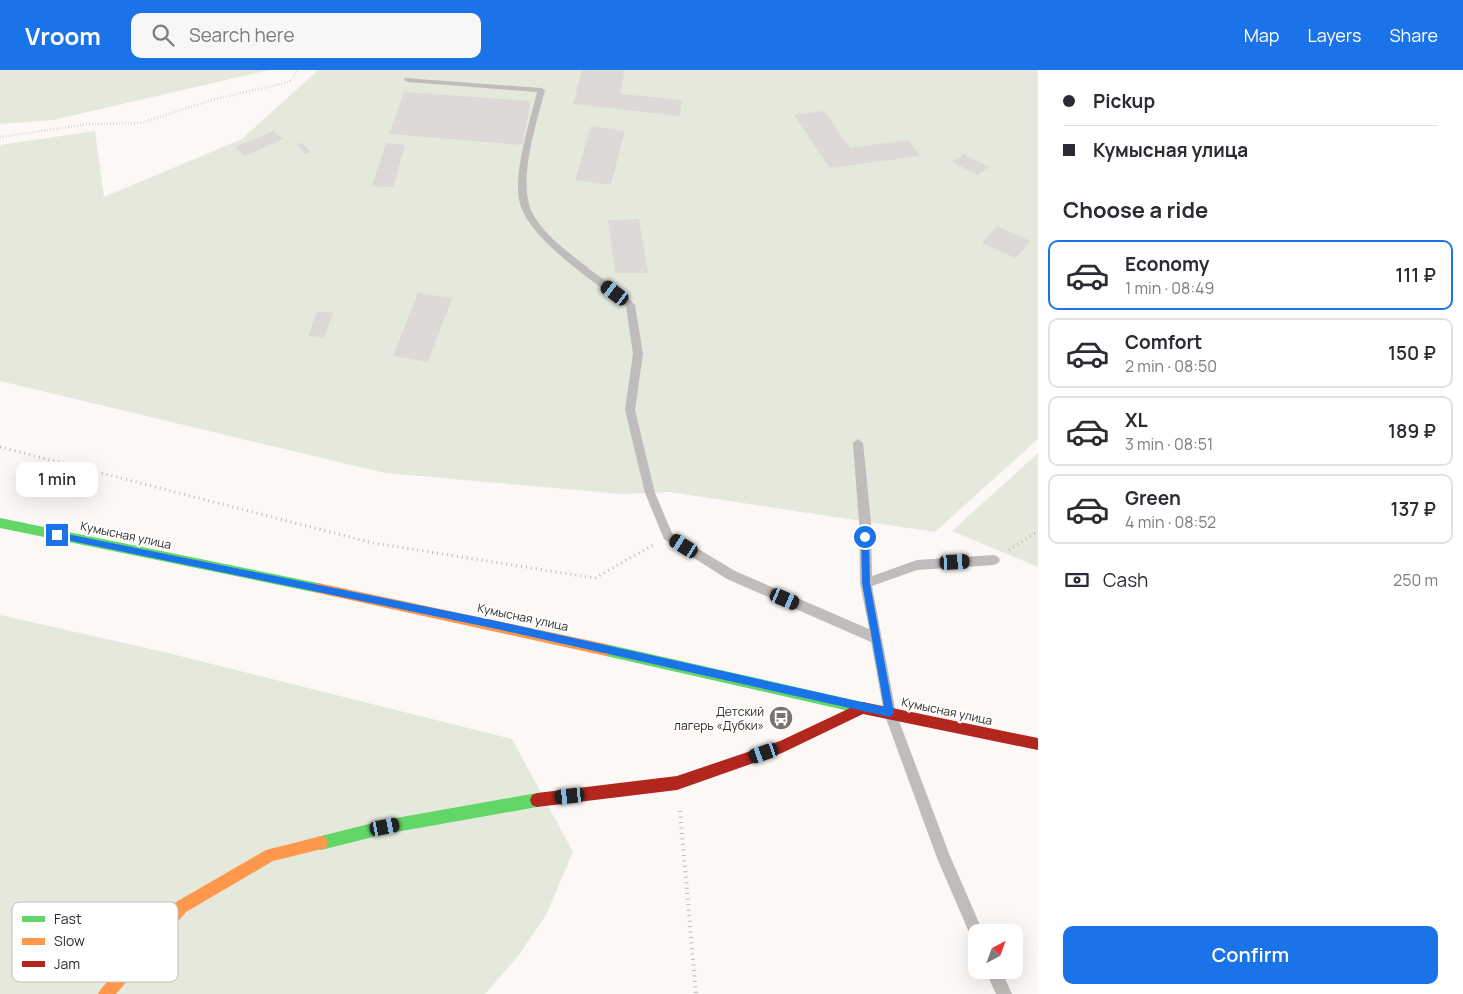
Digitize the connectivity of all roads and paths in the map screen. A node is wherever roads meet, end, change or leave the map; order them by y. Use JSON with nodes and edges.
{"nodes":[{"id":1,"x":298,"y":70,"type":"edge"},
{"id":2,"x":408,"y":80,"type":"dead end"},
{"id":3,"x":0,"y":137,"type":"edge"},
{"id":4,"x":858,"y":443,"type":"dead end"},
{"id":5,"x":0,"y":447,"type":"edge"},
{"id":6,"x":0,"y":523,"type":"edge"},
{"id":7,"x":1038,"y":531,"type":"edge"},
{"id":8,"x":668,"y":536,"type":"junction"},
{"id":9,"x":994,"y":560,"type":"joint"},
{"id":10,"x":866,"y":583,"type":"junction"},
{"id":11,"x":875,"y":638,"type":"junction"},
{"id":12,"x":864,"y":708,"type":"junction"},
{"id":13,"x":890,"y":713,"type":"junction"},
{"id":14,"x":1038,"y":744,"type":"edge"},
{"id":15,"x":677,"y":783,"type":"junction"},
{"id":16,"x":178,"y":910,"type":"edge"},
{"id":17,"x":973,"y":924,"type":"edge"},
{"id":18,"x":997,"y":979,"type":"edge"},
{"id":19,"x":116,"y":982,"type":"edge"},
{"id":20,"x":106,"y":994,"type":"edge"},
{"id":21,"x":696,"y":994,"type":"edge"},
{"id":22,"x":1004,"y":994,"type":"edge"}],
"edges":[{"from":1,"to":3,"type":"path"},
{"from":2,"to":8,"type":"lane"},
{"from":4,"to":10,"type":"lane"},
{"from":5,"to":8,"type":"path"},
{"from":6,"to":12,"type":"main road","name":"Кумысная улица"},
{"from":7,"to":9,"type":"path"},
{"from":8,"to":11,"type":"lane"},
{"from":9,"to":10,"type":"lane"},
{"from":10,"to":11,"type":"lane"},
{"from":11,"to":13,"type":"lane"},
{"from":12,"to":13,"type":"main road","name":"Кумысная улица"},
{"from":12,"to":15,"type":"main road"},
{"from":13,"to":14,"type":"main road","name":"Кумысная улица"},
{"from":13,"to":17,"type":"lane"},
{"from":15,"to":16,"type":"main road"},
{"from":15,"to":21,"type":"path"},
{"from":18,"to":22,"type":"lane"},
{"from":19,"to":20,"type":"main road"}]}
